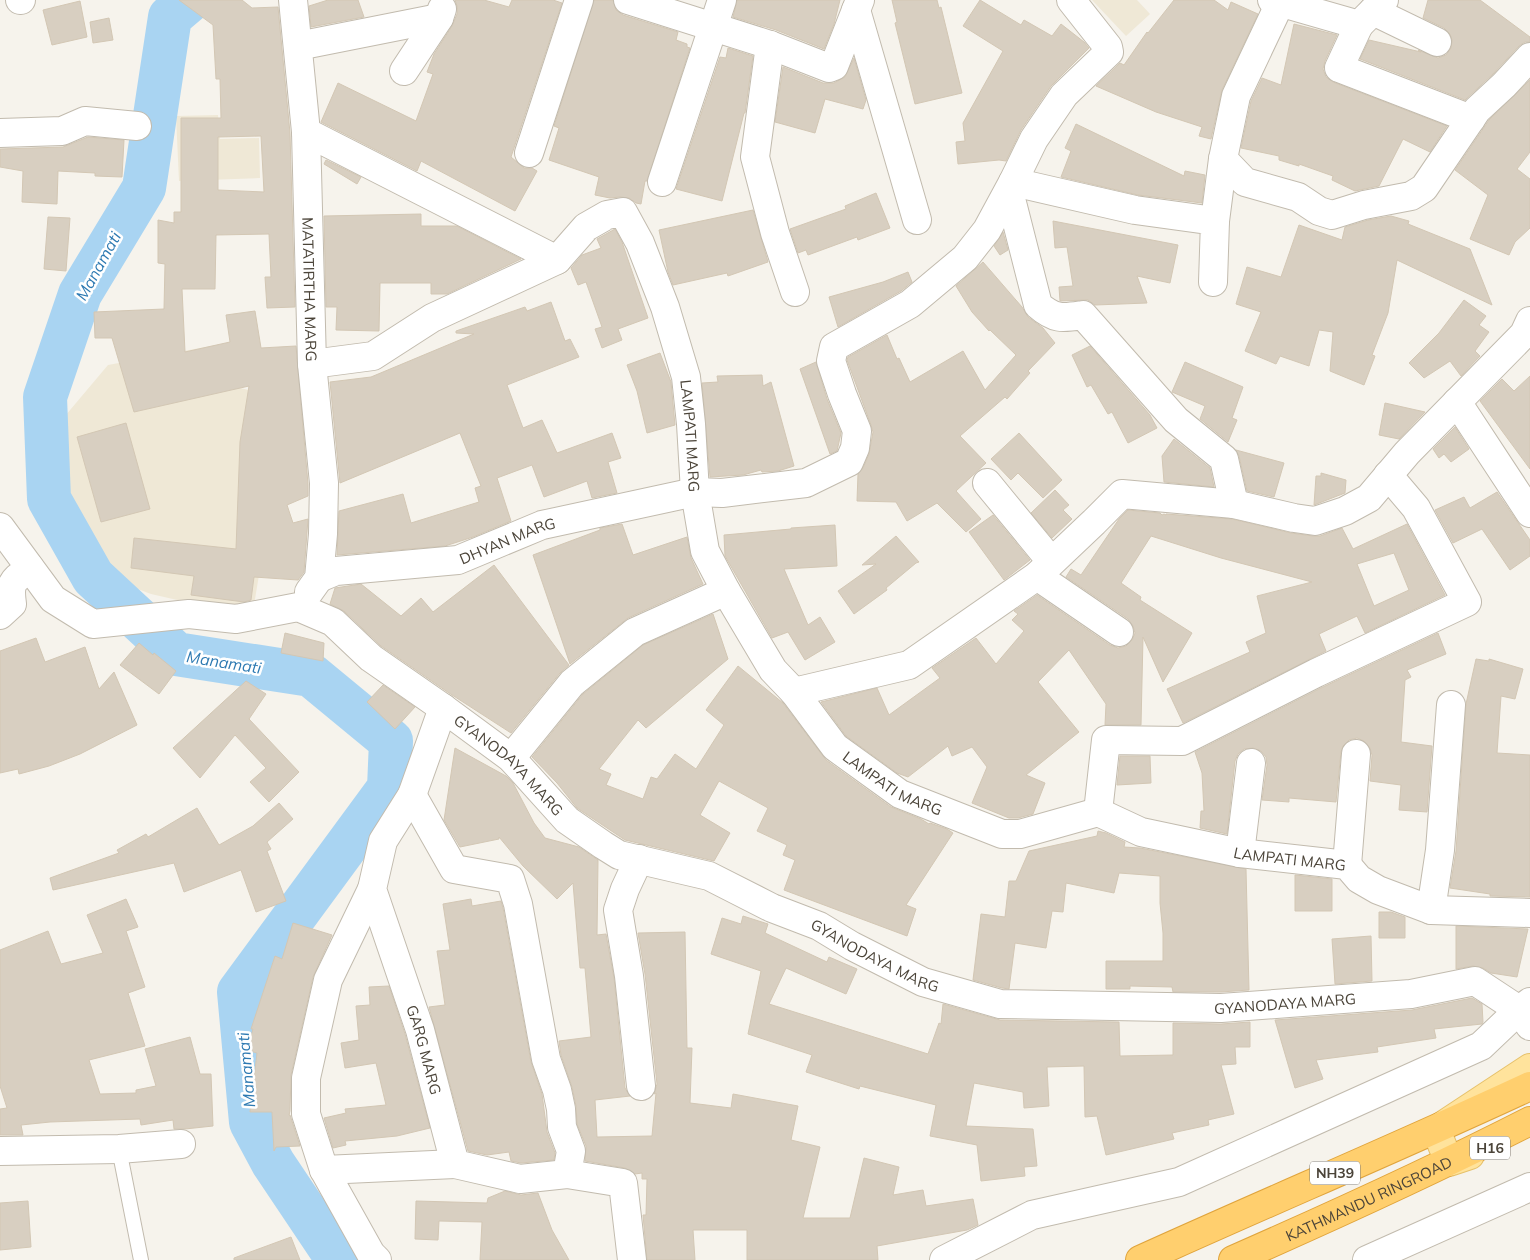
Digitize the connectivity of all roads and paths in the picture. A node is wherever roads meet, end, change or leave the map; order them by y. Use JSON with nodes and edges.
{"nodes":[{"id":1,"x":293,"y":0,"type":"edge"},
{"id":2,"x":578,"y":0,"type":"edge"},
{"id":3,"x":628,"y":0,"type":"edge"},
{"id":4,"x":722,"y":0,"type":"edge"},
{"id":5,"x":1071,"y":0,"type":"edge"},
{"id":6,"x":1276,"y":2,"type":"edge"},
{"id":7,"x":858,"y":5,"type":"edge"},
{"id":8,"x":442,"y":9,"type":"edge"},
{"id":9,"x":1372,"y":12,"type":"edge"},
{"id":10,"x":714,"y":28,"type":"junction"},
{"id":11,"x":1438,"y":42,"type":"dead end"},
{"id":12,"x":770,"y":44,"type":"junction"},
{"id":13,"x":298,"y":46,"type":"junction"},
{"id":14,"x":1530,"y":56,"type":"edge"},
{"id":15,"x":404,"y":71,"type":"dead end"},
{"id":16,"x":1471,"y":119,"type":"junction"},
{"id":17,"x":137,"y":126,"type":"dead end"},
{"id":18,"x":306,"y":132,"type":"junction"},
{"id":19,"x":0,"y":133,"type":"edge"},
{"id":20,"x":529,"y":153,"type":"dead end"},
{"id":21,"x":1223,"y":160,"type":"junction"},
{"id":22,"x":662,"y":182,"type":"dead end"},
{"id":23,"x":1011,"y":186,"type":"junction"},
{"id":24,"x":917,"y":220,"type":"dead end"},
{"id":25,"x":1215,"y":221,"type":"junction"},
{"id":26,"x":557,"y":260,"type":"junction"},
{"id":27,"x":1213,"y":282,"type":"dead end"},
{"id":28,"x":795,"y":292,"type":"dead end"},
{"id":29,"x":1530,"y":321,"type":"edge"},
{"id":30,"x":312,"y":364,"type":"junction"},
{"id":31,"x":1457,"y":402,"type":"junction"},
{"id":32,"x":1388,"y":475,"type":"junction"},
{"id":33,"x":987,"y":483,"type":"dead end"},
{"id":34,"x":696,"y":492,"type":"junction"},
{"id":35,"x":1234,"y":504,"type":"junction"},
{"id":36,"x":1530,"y":513,"type":"edge"},
{"id":37,"x":0,"y":527,"type":"edge"},
{"id":38,"x":30,"y":568,"type":"junction"},
{"id":39,"x":1044,"y":569,"type":"junction"},
{"id":40,"x":319,"y":578,"type":"junction"},
{"id":41,"x":726,"y":592,"type":"junction"},
{"id":42,"x":298,"y":608,"type":"junction"},
{"id":43,"x":0,"y":615,"type":"edge"},
{"id":44,"x":1118,"y":632,"type":"dead end"},
{"id":45,"x":794,"y":692,"type":"junction"},
{"id":46,"x":1451,"y":705,"type":"dead end"},
{"id":47,"x":443,"y":708,"type":"junction"},
{"id":48,"x":1356,"y":754,"type":"dead end"},
{"id":49,"x":511,"y":758,"type":"junction"},
{"id":50,"x":1251,"y":762,"type":"dead end"},
{"id":51,"x":412,"y":795,"type":"junction"},
{"id":52,"x":1098,"y":812,"type":"junction"},
{"id":53,"x":1240,"y":854,"type":"junction"},
{"id":54,"x":639,"y":859,"type":"junction"},
{"id":55,"x":1347,"y":865,"type":"junction"},
{"id":56,"x":372,"y":889,"type":"junction"},
{"id":57,"x":1430,"y":910,"type":"junction"},
{"id":58,"x":1530,"y":913,"type":"edge"},
{"id":59,"x":1526,"y":1013,"type":"edge"},
{"id":60,"x":1530,"y":1068,"type":"edge"},
{"id":61,"x":641,"y":1086,"type":"dead end"},
{"id":62,"x":1530,"y":1086,"type":"edge"},
{"id":63,"x":1530,"y":1121,"type":"edge"},
{"id":64,"x":1436,"y":1130,"type":"junction"},
{"id":65,"x":1530,"y":1134,"type":"edge"},
{"id":66,"x":181,"y":1144,"type":"dead end"},
{"id":67,"x":119,"y":1149,"type":"junction"},
{"id":68,"x":0,"y":1151,"type":"edge"},
{"id":69,"x":1450,"y":1162,"type":"junction"},
{"id":70,"x":455,"y":1164,"type":"junction"},
{"id":71,"x":324,"y":1170,"type":"junction"},
{"id":72,"x":567,"y":1174,"type":"junction"},
{"id":73,"x":1530,"y":1187,"type":"edge"},
{"id":74,"x":141,"y":1260,"type":"edge"},
{"id":75,"x":377,"y":1260,"type":"edge"},
{"id":76,"x":632,"y":1260,"type":"edge"},
{"id":77,"x":944,"y":1260,"type":"edge"},
{"id":78,"x":1140,"y":1260,"type":"edge"},
{"id":79,"x":1232,"y":1260,"type":"edge"},
{"id":80,"x":1366,"y":1260,"type":"edge"}],
"edges":[{"from":1,"to":13,"type":"street","name":"MATATIRTHA MARG"},
{"from":2,"to":20,"type":"street"},
{"from":3,"to":10,"type":"street"},
{"from":4,"to":10,"type":"street"},
{"from":5,"to":23,"type":"street"},
{"from":6,"to":9,"type":"street"},
{"from":6,"to":21,"type":"street"},
{"from":7,"to":12,"type":"street"},
{"from":7,"to":24,"type":"street"},
{"from":8,"to":13,"type":"street"},
{"from":8,"to":15,"type":"street"},
{"from":9,"to":11,"type":"street"},
{"from":9,"to":16,"type":"street"},
{"from":10,"to":12,"type":"street"},
{"from":10,"to":22,"type":"street"},
{"from":12,"to":28,"type":"street"},
{"from":13,"to":18,"type":"street","name":"MATATIRTHA MARG"},
{"from":14,"to":16,"type":"street"},
{"from":16,"to":21,"type":"street"},
{"from":17,"to":19,"type":"street"},
{"from":18,"to":26,"type":"street"},
{"from":18,"to":30,"type":"street","name":"MATATIRTHA MARG"},
{"from":21,"to":25,"type":"street"},
{"from":23,"to":25,"type":"street"},
{"from":23,"to":34,"type":"street","name":"DHYAN MARG"},
{"from":23,"to":35,"type":"street"},
{"from":25,"to":27,"type":"street"},
{"from":26,"to":30,"type":"street"},
{"from":26,"to":34,"type":"street","name":"LAMPATI MARG"},
{"from":29,"to":31,"type":"street"},
{"from":30,"to":40,"type":"street","name":"MATATIRTHA MARG"},
{"from":31,"to":32,"type":"street"},
{"from":31,"to":36,"type":"street"},
{"from":32,"to":35,"type":"street"},
{"from":32,"to":52,"type":"street"},
{"from":33,"to":39,"type":"street"},
{"from":34,"to":40,"type":"street","name":"DHYAN MARG"},
{"from":34,"to":41,"type":"street","name":"LAMPATI MARG"},
{"from":35,"to":39,"type":"street"},
{"from":37,"to":38,"type":"street"},
{"from":38,"to":42,"type":"street"},
{"from":38,"to":43,"type":"street"},
{"from":39,"to":44,"type":"street"},
{"from":39,"to":45,"type":"street"},
{"from":40,"to":42,"type":"street"},
{"from":41,"to":45,"type":"street","name":"LAMPATI MARG"},
{"from":41,"to":49,"type":"street"},
{"from":42,"to":47,"type":"street","name":"GYANODAYA MARG"},
{"from":45,"to":52,"type":"street","name":"LAMPATI MARG"},
{"from":46,"to":57,"type":"street"},
{"from":47,"to":49,"type":"street","name":"GYANODAYA MARG"},
{"from":47,"to":51,"type":"street"},
{"from":48,"to":55,"type":"street"},
{"from":49,"to":54,"type":"street","name":"GYANODAYA MARG"},
{"from":50,"to":53,"type":"street"},
{"from":51,"to":56,"type":"street"},
{"from":51,"to":72,"type":"street"},
{"from":52,"to":53,"type":"street","name":"LAMPATI MARG"},
{"from":53,"to":55,"type":"street","name":"LAMPATI MARG"},
{"from":54,"to":59,"type":"street","name":"GYANODAYA MARG"},
{"from":54,"to":61,"type":"street"},
{"from":55,"to":57,"type":"street","name":"LAMPATI MARG"},
{"from":56,"to":70,"type":"street","name":"GARG MARG"},
{"from":56,"to":71,"type":"street"},
{"from":57,"to":58,"type":"street","name":"LAMPATI MARG"},
{"from":59,"to":77,"type":"street"},
{"from":60,"to":64,"type":"main road"},
{"from":62,"to":64,"type":"highway","number":"NH39"},
{"from":63,"to":69,"type":"highway","name":"KATHMANDU RINGROAD","number":"NH39"},
{"from":64,"to":69,"type":"main road"},
{"from":64,"to":78,"type":"highway","number":"NH39"},
{"from":65,"to":69,"type":"main road","number":"H16"},
{"from":66,"to":67,"type":"street"},
{"from":67,"to":68,"type":"street"},
{"from":67,"to":74,"type":"lane"},
{"from":69,"to":79,"type":"highway","name":"KATHMANDU RINGROAD","number":"NH39"},
{"from":70,"to":71,"type":"street"},
{"from":70,"to":72,"type":"street"},
{"from":71,"to":75,"type":"street"},
{"from":72,"to":76,"type":"street"},
{"from":73,"to":80,"type":"street"}]}
